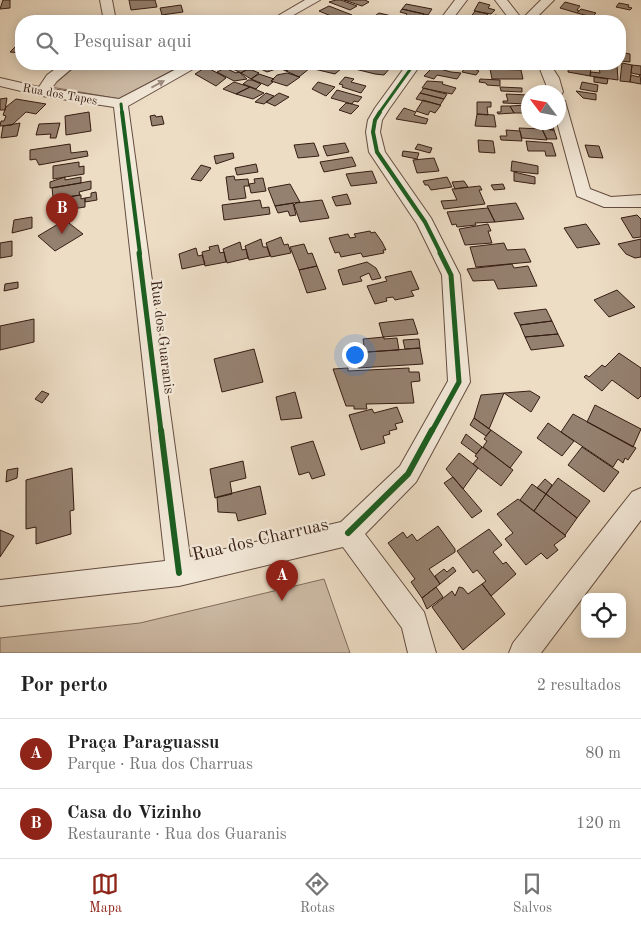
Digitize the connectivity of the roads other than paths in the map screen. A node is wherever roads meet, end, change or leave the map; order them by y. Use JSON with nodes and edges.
{"nodes":[{"id":1,"x":106,"y":0,"type":"edge"},
{"id":2,"x":314,"y":0,"type":"edge"},
{"id":3,"x":461,"y":0,"type":"edge"},
{"id":4,"x":501,"y":0,"type":"edge"},
{"id":5,"x":548,"y":0,"type":"edge"},
{"id":6,"x":293,"y":5,"type":"edge"},
{"id":7,"x":109,"y":15,"type":"edge"},
{"id":8,"x":282,"y":15,"type":"edge"},
{"id":9,"x":450,"y":15,"type":"edge"},
{"id":10,"x":512,"y":15,"type":"edge"},
{"id":11,"x":532,"y":15,"type":"edge"},
{"id":12,"x":62,"y":70,"type":"edge"},
{"id":13,"x":183,"y":70,"type":"edge"},
{"id":14,"x":410,"y":70,"type":"edge"},
{"id":15,"x":547,"y":70,"type":"edge"},
{"id":16,"x":0,"y":82,"type":"edge"},
{"id":17,"x":554,"y":85,"type":"edge"},
{"id":18,"x":42,"y":92,"type":"junction"},
{"id":19,"x":121,"y":104,"type":"junction"},
{"id":20,"x":566,"y":130,"type":"edge"},
{"id":21,"x":641,"y":200,"type":"edge"},
{"id":22,"x":641,"y":500,"type":"edge"},
{"id":23,"x":348,"y":533,"type":"junction"},
{"id":24,"x":179,"y":573,"type":"junction"},
{"id":25,"x":0,"y":593,"type":"edge"},
{"id":26,"x":422,"y":653,"type":"edge"},
{"id":27,"x":523,"y":653,"type":"edge"}],
"edges":[{"from":1,"to":7,"type":"street"},
{"from":2,"to":6,"type":"street"},
{"from":3,"to":9,"type":"street"},
{"from":4,"to":10,"type":"street"},
{"from":5,"to":11,"type":"street"},
{"from":6,"to":8,"type":"street"},
{"from":12,"to":18,"type":"street"},
{"from":19,"to":13,"type":"street","one_way":true},
{"from":14,"to":23,"type":"street"},
{"from":15,"to":17,"type":"street"},
{"from":16,"to":18,"type":"street","name":"Rua dos Tapes"},
{"from":18,"to":19,"type":"street","name":"Rua dos Tapes"},
{"from":19,"to":24,"type":"street","name":"Rua dos Guaranis"},
{"from":20,"to":21,"type":"street"},
{"from":22,"to":27,"type":"street"},
{"from":23,"to":24,"type":"street","name":"Rua dos Charruas"},
{"from":23,"to":26,"type":"street"},
{"from":24,"to":25,"type":"street","name":"Rua dos Charruas"}]}
